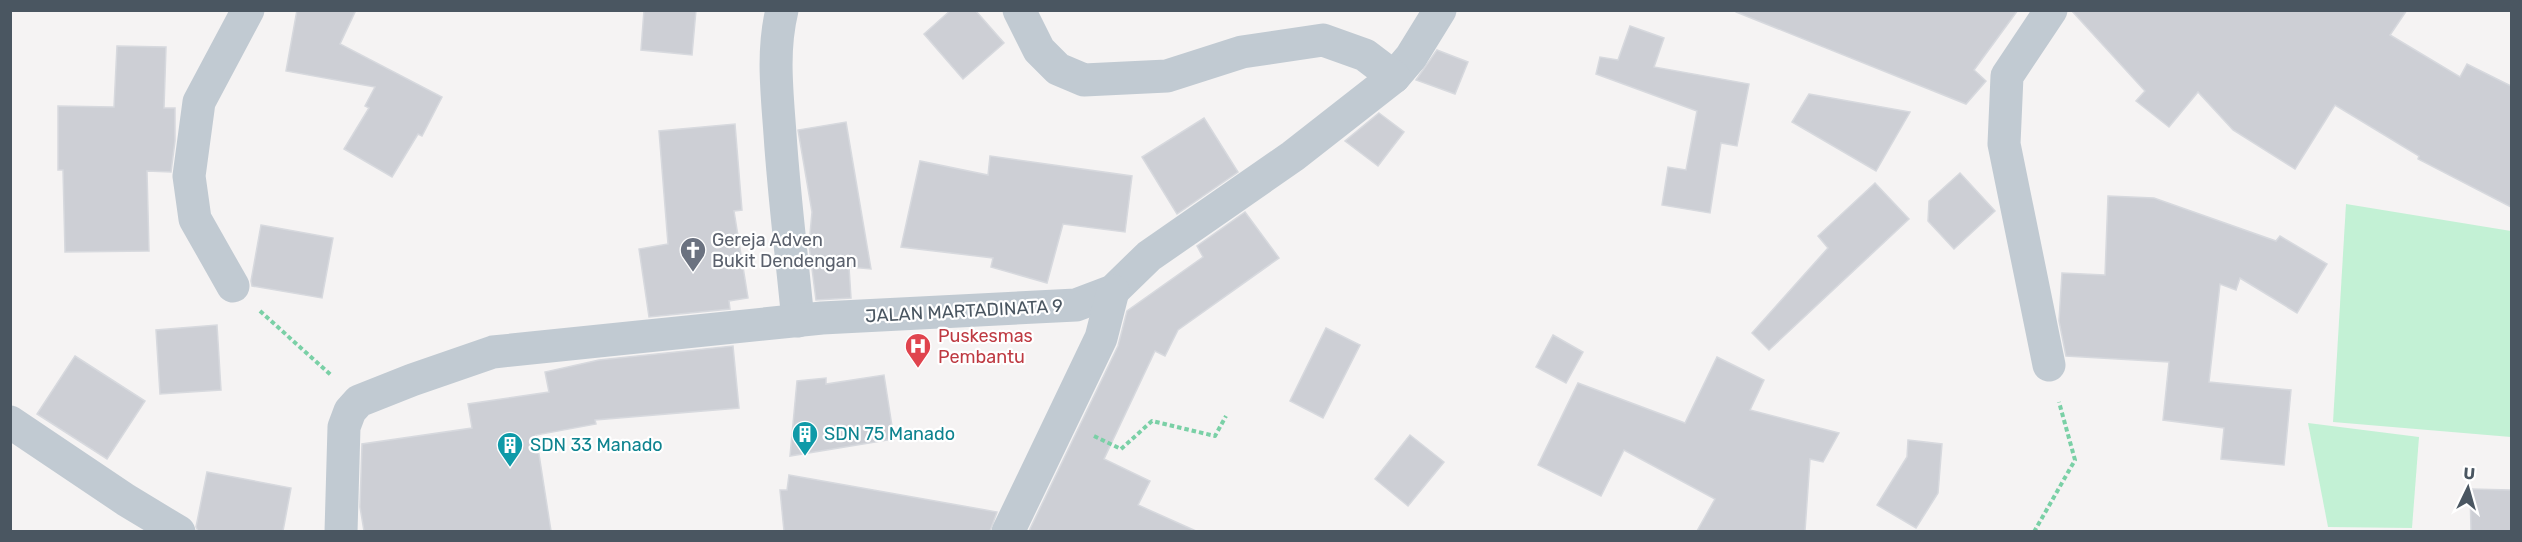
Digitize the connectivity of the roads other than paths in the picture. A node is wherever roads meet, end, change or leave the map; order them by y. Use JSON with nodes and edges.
{"nodes":[{"id":1,"x":248,"y":10,"type":"edge"},
{"id":2,"x":782,"y":10,"type":"edge"},
{"id":3,"x":1018,"y":10,"type":"edge"},
{"id":4,"x":1440,"y":10,"type":"edge"},
{"id":5,"x":2051,"y":10,"type":"edge"},
{"id":6,"x":1394,"y":77,"type":"junction"},
{"id":7,"x":232,"y":286,"type":"road end"},
{"id":8,"x":1113,"y":291,"type":"junction"},
{"id":9,"x":798,"y":321,"type":"junction"},
{"id":10,"x":2049,"y":364,"type":"road end"},
{"id":11,"x":10,"y":422,"type":"edge"},
{"id":12,"x":179,"y":531,"type":"edge"},
{"id":13,"x":342,"y":531,"type":"edge"},
{"id":14,"x":1008,"y":531,"type":"edge"}],
"edges":[{"from":1,"to":7,"type":"street"},
{"from":2,"to":9,"type":"street"},
{"from":3,"to":6,"type":"street"},
{"from":4,"to":6,"type":"street","name":"JALAN MARTADINATA 9"},
{"from":5,"to":10,"type":"street"},
{"from":6,"to":8,"type":"street","name":"JALAN MARTADINATA 9"},
{"from":8,"to":9,"type":"street","name":"JALAN MARTADINATA 9"},
{"from":8,"to":14,"type":"street"},
{"from":9,"to":13,"type":"street","name":"JALAN MARTADINATA 9"},
{"from":11,"to":12,"type":"street"}]}
